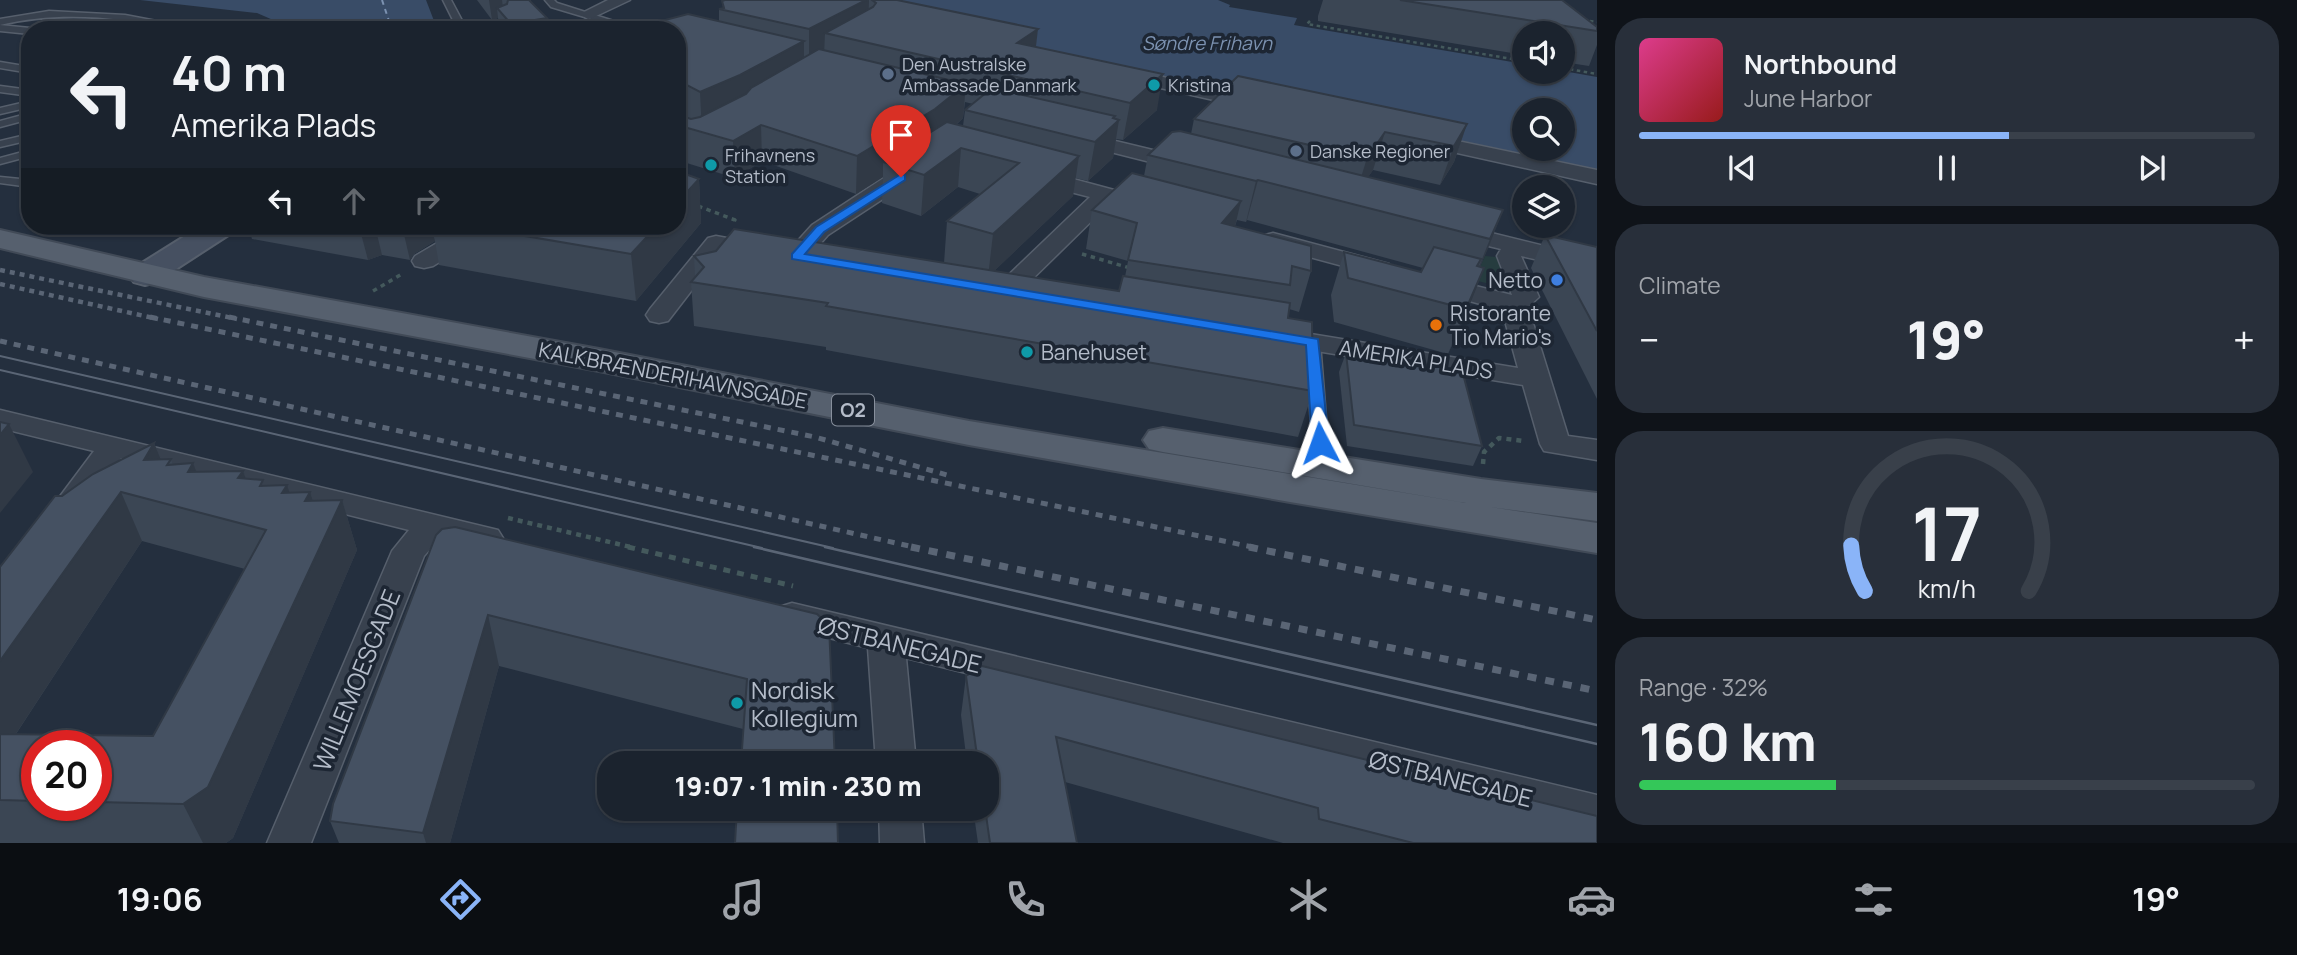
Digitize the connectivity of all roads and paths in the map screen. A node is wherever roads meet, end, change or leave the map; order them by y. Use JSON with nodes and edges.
{"nodes":[{"id":1,"x":447,"y":0,"type":"edge"},
{"id":2,"x":569,"y":0,"type":"edge"},
{"id":3,"x":622,"y":0,"type":"edge"},
{"id":4,"x":549,"y":4,"type":"edge"},
{"id":5,"x":588,"y":14,"type":"junction"},
{"id":6,"x":1310,"y":20,"type":"dead end"},
{"id":7,"x":1584,"y":20,"type":"edge"},
{"id":8,"x":134,"y":21,"type":"edge"},
{"id":9,"x":458,"y":21,"type":"edge"},
{"id":10,"x":610,"y":21,"type":"edge"},
{"id":11,"x":0,"y":22,"type":"edge"},
{"id":12,"x":1597,"y":22,"type":"edge"},
{"id":13,"x":0,"y":29,"type":"edge"},
{"id":14,"x":21,"y":30,"type":"edge"},
{"id":15,"x":0,"y":59,"type":"edge"},
{"id":16,"x":1512,"y":59,"type":"edge"},
{"id":17,"x":0,"y":65,"type":"edge"},
{"id":18,"x":19,"y":68,"type":"joint"},
{"id":19,"x":1575,"y":70,"type":"edge"},
{"id":20,"x":1105,"y":71,"type":"edge"},
{"id":21,"x":1597,"y":74,"type":"edge"},
{"id":22,"x":0,"y":89,"type":"edge"},
{"id":23,"x":21,"y":100,"type":"edge"},
{"id":24,"x":21,"y":107,"type":"edge"},
{"id":25,"x":21,"y":107,"type":"edge"},
{"id":26,"x":1278,"y":108,"type":"edge"},
{"id":27,"x":0,"y":114,"type":"edge"},
{"id":28,"x":1050,"y":131,"type":"edge"},
{"id":29,"x":1400,"y":135,"type":"edge"},
{"id":30,"x":21,"y":137,"type":"edge"},
{"id":31,"x":0,"y":142,"type":"edge"},
{"id":32,"x":930,"y":158,"type":"edge"},
{"id":33,"x":1207,"y":170,"type":"edge"},
{"id":34,"x":1018,"y":172,"type":"edge"},
{"id":35,"x":1597,"y":177,"type":"edge"},
{"id":36,"x":0,"y":180,"type":"edge"},
{"id":37,"x":21,"y":183,"type":"edge"},
{"id":38,"x":1105,"y":195,"type":"junction"},
{"id":39,"x":689,"y":202,"type":"edge"},
{"id":40,"x":1169,"y":212,"type":"edge"},
{"id":41,"x":0,"y":218,"type":"edge"},
{"id":42,"x":735,"y":220,"type":"dead end"},
{"id":43,"x":21,"y":222,"type":"edge"},
{"id":44,"x":1432,"y":225,"type":"edge"},
{"id":45,"x":1248,"y":233,"type":"edge"},
{"id":46,"x":75,"y":235,"type":"edge"},
{"id":47,"x":199,"y":235,"type":"edge"},
{"id":48,"x":467,"y":235,"type":"edge"},
{"id":49,"x":0,"y":239,"type":"edge"},
{"id":50,"x":1053,"y":245,"type":"junction"},
{"id":51,"x":1515,"y":246,"type":"junction"},
{"id":52,"x":150,"y":254,"type":"edge"},
{"id":53,"x":796,"y":256,"type":"junction"},
{"id":54,"x":821,"y":261,"type":"edge"},
{"id":55,"x":414,"y":266,"type":"joint"},
{"id":56,"x":1597,"y":266,"type":"edge"},
{"id":57,"x":1133,"y":269,"type":"edge"},
{"id":58,"x":978,"y":287,"type":"edge"},
{"id":59,"x":1006,"y":291,"type":"junction"},
{"id":60,"x":369,"y":293,"type":"junction"},
{"id":61,"x":1032,"y":296,"type":"edge"},
{"id":62,"x":1514,"y":305,"type":"junction"},
{"id":63,"x":659,"y":315,"type":"dead end"},
{"id":64,"x":1246,"y":331,"type":"edge"},
{"id":65,"x":1313,"y":342,"type":"junction"},
{"id":66,"x":1536,"y":379,"type":"junction"},
{"id":67,"x":0,"y":419,"type":"edge"},
{"id":68,"x":1320,"y":443,"type":"dead end"},
{"id":69,"x":113,"y":447,"type":"junction"},
{"id":70,"x":1597,"y":450,"type":"edge"},
{"id":71,"x":1597,"y":507,"type":"edge"},
{"id":72,"x":434,"y":524,"type":"junction"},
{"id":73,"x":49,"y":533,"type":"edge"},
{"id":74,"x":1597,"y":538,"type":"edge"},
{"id":75,"x":514,"y":545,"type":"edge"},
{"id":76,"x":767,"y":610,"type":"edge"},
{"id":77,"x":887,"y":641,"type":"junction"},
{"id":78,"x":895,"y":751,"type":"edge"},
{"id":79,"x":1597,"y":813,"type":"edge"},
{"id":80,"x":901,"y":821,"type":"edge"},
{"id":81,"x":289,"y":843,"type":"edge"},
{"id":82,"x":902,"y":843,"type":"edge"}],
"edges":[{"from":1,"to":9,"type":"lane"},
{"from":2,"to":4,"type":"lane"},
{"from":3,"to":5,"type":"street"},
{"from":4,"to":5,"type":"lane"},
{"from":5,"to":10,"type":"lane"},
{"from":6,"to":16,"type":"path"},
{"from":7,"to":12,"type":"path"},
{"from":8,"to":11,"type":"lane"},
{"from":13,"to":14,"type":"lane"},
{"from":15,"to":18,"type":"lane"},
{"from":17,"to":18,"type":"lane"},
{"from":19,"to":21,"type":"path"},
{"from":20,"to":26,"type":"street"},
{"from":22,"to":23,"type":"lane"},
{"from":24,"to":27,"type":"lane"},
{"from":25,"to":27,"type":"lane"},
{"from":28,"to":33,"type":"street"},
{"from":29,"to":35,"type":"street"},
{"from":30,"to":31,"type":"lane"},
{"from":32,"to":53,"type":"street"},
{"from":34,"to":38,"type":"street"},
{"from":36,"to":37,"type":"lane"},
{"from":38,"to":40,"type":"street"},
{"from":38,"to":50,"type":"street"},
{"from":39,"to":42,"type":"path"},
{"from":41,"to":43,"type":"main road"},
{"from":44,"to":51,"type":"street"},
{"from":45,"to":62,"type":"street"},
{"from":46,"to":52,"type":"main road","name":"KALKBRÆNDERIHAVNSGADE","number":"O2"},
{"from":47,"to":52,"type":"street"},
{"from":48,"to":55,"type":"street"},
{"from":49,"to":52,"type":"main road","name":"KALKBRÆNDERIHAVNSGADE","number":"O2"},
{"from":50,"to":57,"type":"path"},
{"from":50,"to":59,"type":"street"},
{"from":51,"to":56,"type":"street"},
{"from":51,"to":62,"type":"street"},
{"from":52,"to":60,"type":"main road","name":"KALKBRÆNDERIHAVNSGADE","number":"O2"},
{"from":52,"to":74,"type":"main road","name":"KALKBRÆNDERIHAVNSGADE","number":"O2"},
{"from":53,"to":54,"type":"street"},
{"from":53,"to":63,"type":"street"},
{"from":55,"to":60,"type":"path"},
{"from":58,"to":59,"type":"street"},
{"from":59,"to":61,"type":"street"},
{"from":60,"to":71,"type":"main road","name":"KALKBRÆNDERIHAVNSGADE","number":"O2"},
{"from":62,"to":66,"type":"street"},
{"from":64,"to":65,"type":"street","name":"AMERIKA PLADS"},
{"from":65,"to":66,"type":"street","name":"AMERIKA PLADS"},
{"from":65,"to":68,"type":"lane"},
{"from":66,"to":70,"type":"street"},
{"from":67,"to":69,"type":"street"},
{"from":69,"to":72,"type":"street"},
{"from":69,"to":73,"type":"street"},
{"from":72,"to":75,"type":"street"},
{"from":72,"to":81,"type":"street","name":"WILLEMOESGADE"},
{"from":76,"to":77,"type":"street","name":"ØSTBANEGADE"},
{"from":77,"to":78,"type":"street"},
{"from":77,"to":79,"type":"street","name":"ØSTBANEGADE"},
{"from":80,"to":82,"type":"street"}]}
